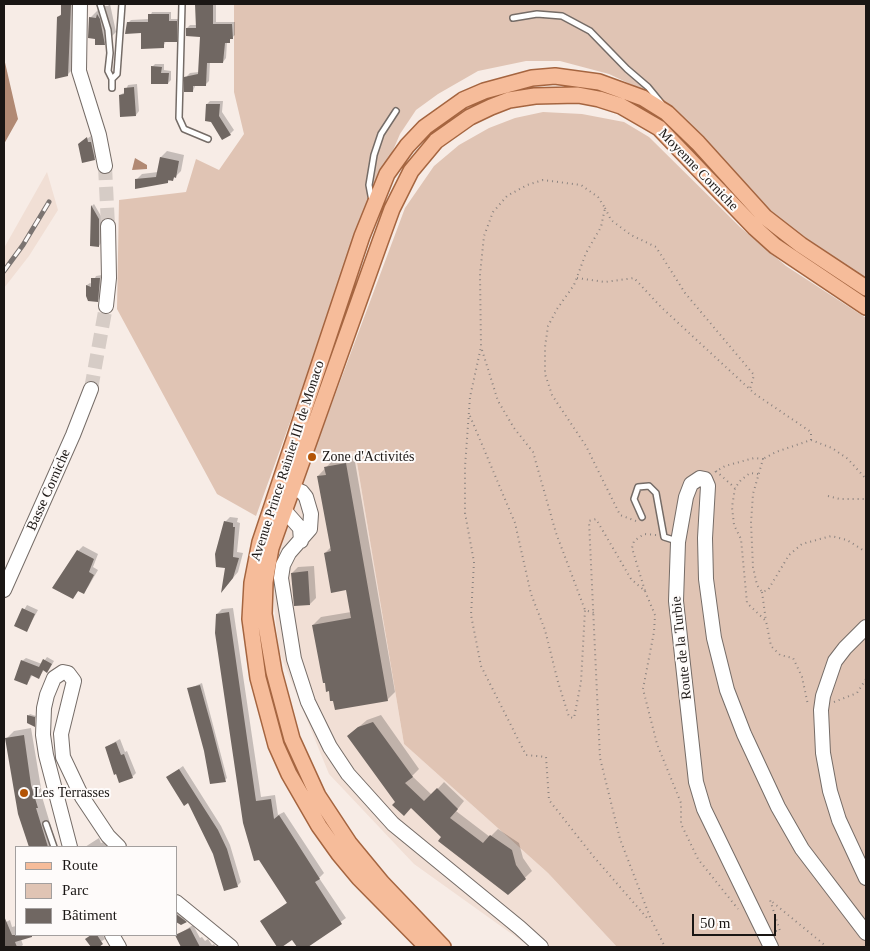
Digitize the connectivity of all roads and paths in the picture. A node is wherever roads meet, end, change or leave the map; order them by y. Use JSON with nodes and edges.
{"nodes":[{"id":1,"x":80,"y":4,"type":"edge"},
{"id":2,"x":100,"y":4,"type":"edge"},
{"id":3,"x":122,"y":4,"type":"edge"},
{"id":4,"x":182,"y":4,"type":"edge"},
{"id":5,"x":513,"y":18,"type":"dead end"},
{"id":6,"x":112,"y":79,"type":"junction"},
{"id":7,"x":112,"y":88,"type":"dead end"},
{"id":8,"x":396,"y":111,"type":"dead end"},
{"id":9,"x":667,"y":113,"type":"junction"},
{"id":10,"x":208,"y":139,"type":"dead end"},
{"id":11,"x":407,"y":146,"type":"joint"},
{"id":12,"x":105,"y":166,"type":"tunnel mouth"},
{"id":13,"x":411,"y":171,"type":"joint"},
{"id":14,"x":374,"y":204,"type":"junction"},
{"id":15,"x":605,"y":208,"type":"junction"},
{"id":16,"x":108,"y":226,"type":"tunnel mouth"},
{"id":17,"x":577,"y":278,"type":"junction"},
{"id":18,"x":866,"y":288,"type":"edge"},
{"id":19,"x":106,"y":306,"type":"tunnel mouth"},
{"id":20,"x":866,"y":307,"type":"edge"},
{"id":21,"x":482,"y":347,"type":"junction"},
{"id":22,"x":91,"y":388,"type":"tunnel mouth"},
{"id":23,"x":750,"y":389,"type":"junction"},
{"id":24,"x":469,"y":414,"type":"junction"},
{"id":25,"x":811,"y":440,"type":"junction"},
{"id":26,"x":762,"y":459,"type":"junction"},
{"id":27,"x":758,"y":474,"type":"junction"},
{"id":28,"x":866,"y":479,"type":"edge"},
{"id":29,"x":735,"y":488,"type":"junction"},
{"id":30,"x":828,"y":496,"type":"dead end"},
{"id":31,"x":866,"y":499,"type":"edge"},
{"id":32,"x":282,"y":501,"type":"junction"},
{"id":33,"x":642,"y":517,"type":"joint"},
{"id":34,"x":671,"y":539,"type":"junction"},
{"id":35,"x":301,"y":541,"type":"junction"},
{"id":36,"x":866,"y":552,"type":"edge"},
{"id":37,"x":4,"y":590,"type":"edge"},
{"id":38,"x":762,"y":592,"type":"junction"},
{"id":39,"x":585,"y":610,"type":"junction"},
{"id":40,"x":594,"y":613,"type":"junction"},
{"id":41,"x":766,"y":621,"type":"junction"},
{"id":42,"x":866,"y":627,"type":"edge"},
{"id":43,"x":866,"y":679,"type":"edge"},
{"id":44,"x":820,"y":710,"type":"junction"},
{"id":45,"x":46,"y":824,"type":"dead end"},
{"id":46,"x":54,"y":846,"type":"edge"},
{"id":47,"x":72,"y":846,"type":"edge"},
{"id":48,"x":118,"y":846,"type":"edge"},
{"id":49,"x":866,"y":878,"type":"edge"},
{"id":50,"x":178,"y":904,"type":"edge"},
{"id":51,"x":650,"y":917,"type":"junction"},
{"id":52,"x":866,"y":932,"type":"edge"},
{"id":53,"x":113,"y":936,"type":"edge"},
{"id":54,"x":119,"y":947,"type":"edge"},
{"id":55,"x":231,"y":947,"type":"edge"},
{"id":56,"x":427,"y":947,"type":"edge"},
{"id":57,"x":443,"y":947,"type":"edge"},
{"id":58,"x":541,"y":947,"type":"edge"},
{"id":59,"x":665,"y":947,"type":"edge"},
{"id":60,"x":771,"y":947,"type":"edge"}],
"edges":[{"from":1,"to":12,"type":"street"},
{"from":2,"to":6,"type":"lane"},
{"from":3,"to":6,"type":"lane"},
{"from":4,"to":10,"type":"lane"},
{"from":5,"to":9,"type":"lane"},
{"from":6,"to":7,"type":"lane"},
{"from":8,"to":14,"type":"lane"},
{"from":9,"to":11,"type":"main road","name":"Moyenne Corniche"},
{"from":9,"to":18,"type":"main road","name":"Moyenne Corniche"},
{"from":11,"to":14,"type":"main road","name":"Avenue Prince Rainier III de Monaco"},
{"from":13,"to":20,"type":"main road","name":"Moyenne Corniche"},
{"from":13,"to":32,"type":"main road","name":"Avenue Prince Rainier III de Monaco"},
{"from":14,"to":32,"type":"main road","name":"Avenue Prince Rainier III de Monaco"},
{"from":15,"to":17,"type":"path"},
{"from":15,"to":21,"type":"path"},
{"from":15,"to":23,"type":"path"},
{"from":16,"to":19,"type":"street"},
{"from":17,"to":23,"type":"path"},
{"from":17,"to":33,"type":"path"},
{"from":21,"to":24,"type":"path"},
{"from":21,"to":39,"type":"path"},
{"from":22,"to":37,"type":"street","name":"Basse Corniche"},
{"from":23,"to":25,"type":"path"},
{"from":24,"to":39,"type":"path"},
{"from":24,"to":51,"type":"path"},
{"from":25,"to":26,"type":"path"},
{"from":25,"to":28,"type":"path"},
{"from":26,"to":27,"type":"path"},
{"from":26,"to":29,"type":"path"},
{"from":27,"to":29,"type":"path"},
{"from":27,"to":38,"type":"path"},
{"from":29,"to":41,"type":"path"},
{"from":30,"to":31,"type":"path"},
{"from":32,"to":35,"type":"street"},
{"from":32,"to":35,"type":"street"},
{"from":32,"to":56,"type":"main road","name":"Avenue Prince Rainier III de Monaco"},
{"from":32,"to":57,"type":"main road","name":"Avenue Prince Rainier III de Monaco"},
{"from":33,"to":34,"type":"lane"},
{"from":34,"to":40,"type":"path"},
{"from":34,"to":52,"type":"street","name":"Route de la Turbie"},
{"from":34,"to":60,"type":"street","name":"Route de la Turbie"},
{"from":35,"to":58,"type":"street"},
{"from":36,"to":38,"type":"path"},
{"from":38,"to":41,"type":"path"},
{"from":39,"to":40,"type":"path"},
{"from":40,"to":51,"type":"path"},
{"from":41,"to":44,"type":"path"},
{"from":42,"to":44,"type":"street"},
{"from":43,"to":44,"type":"path"},
{"from":44,"to":49,"type":"street"},
{"from":45,"to":46,"type":"lane"},
{"from":47,"to":48,"type":"street"},
{"from":50,"to":55,"type":"street"},
{"from":51,"to":59,"type":"path"},
{"from":53,"to":54,"type":"street"}]}
